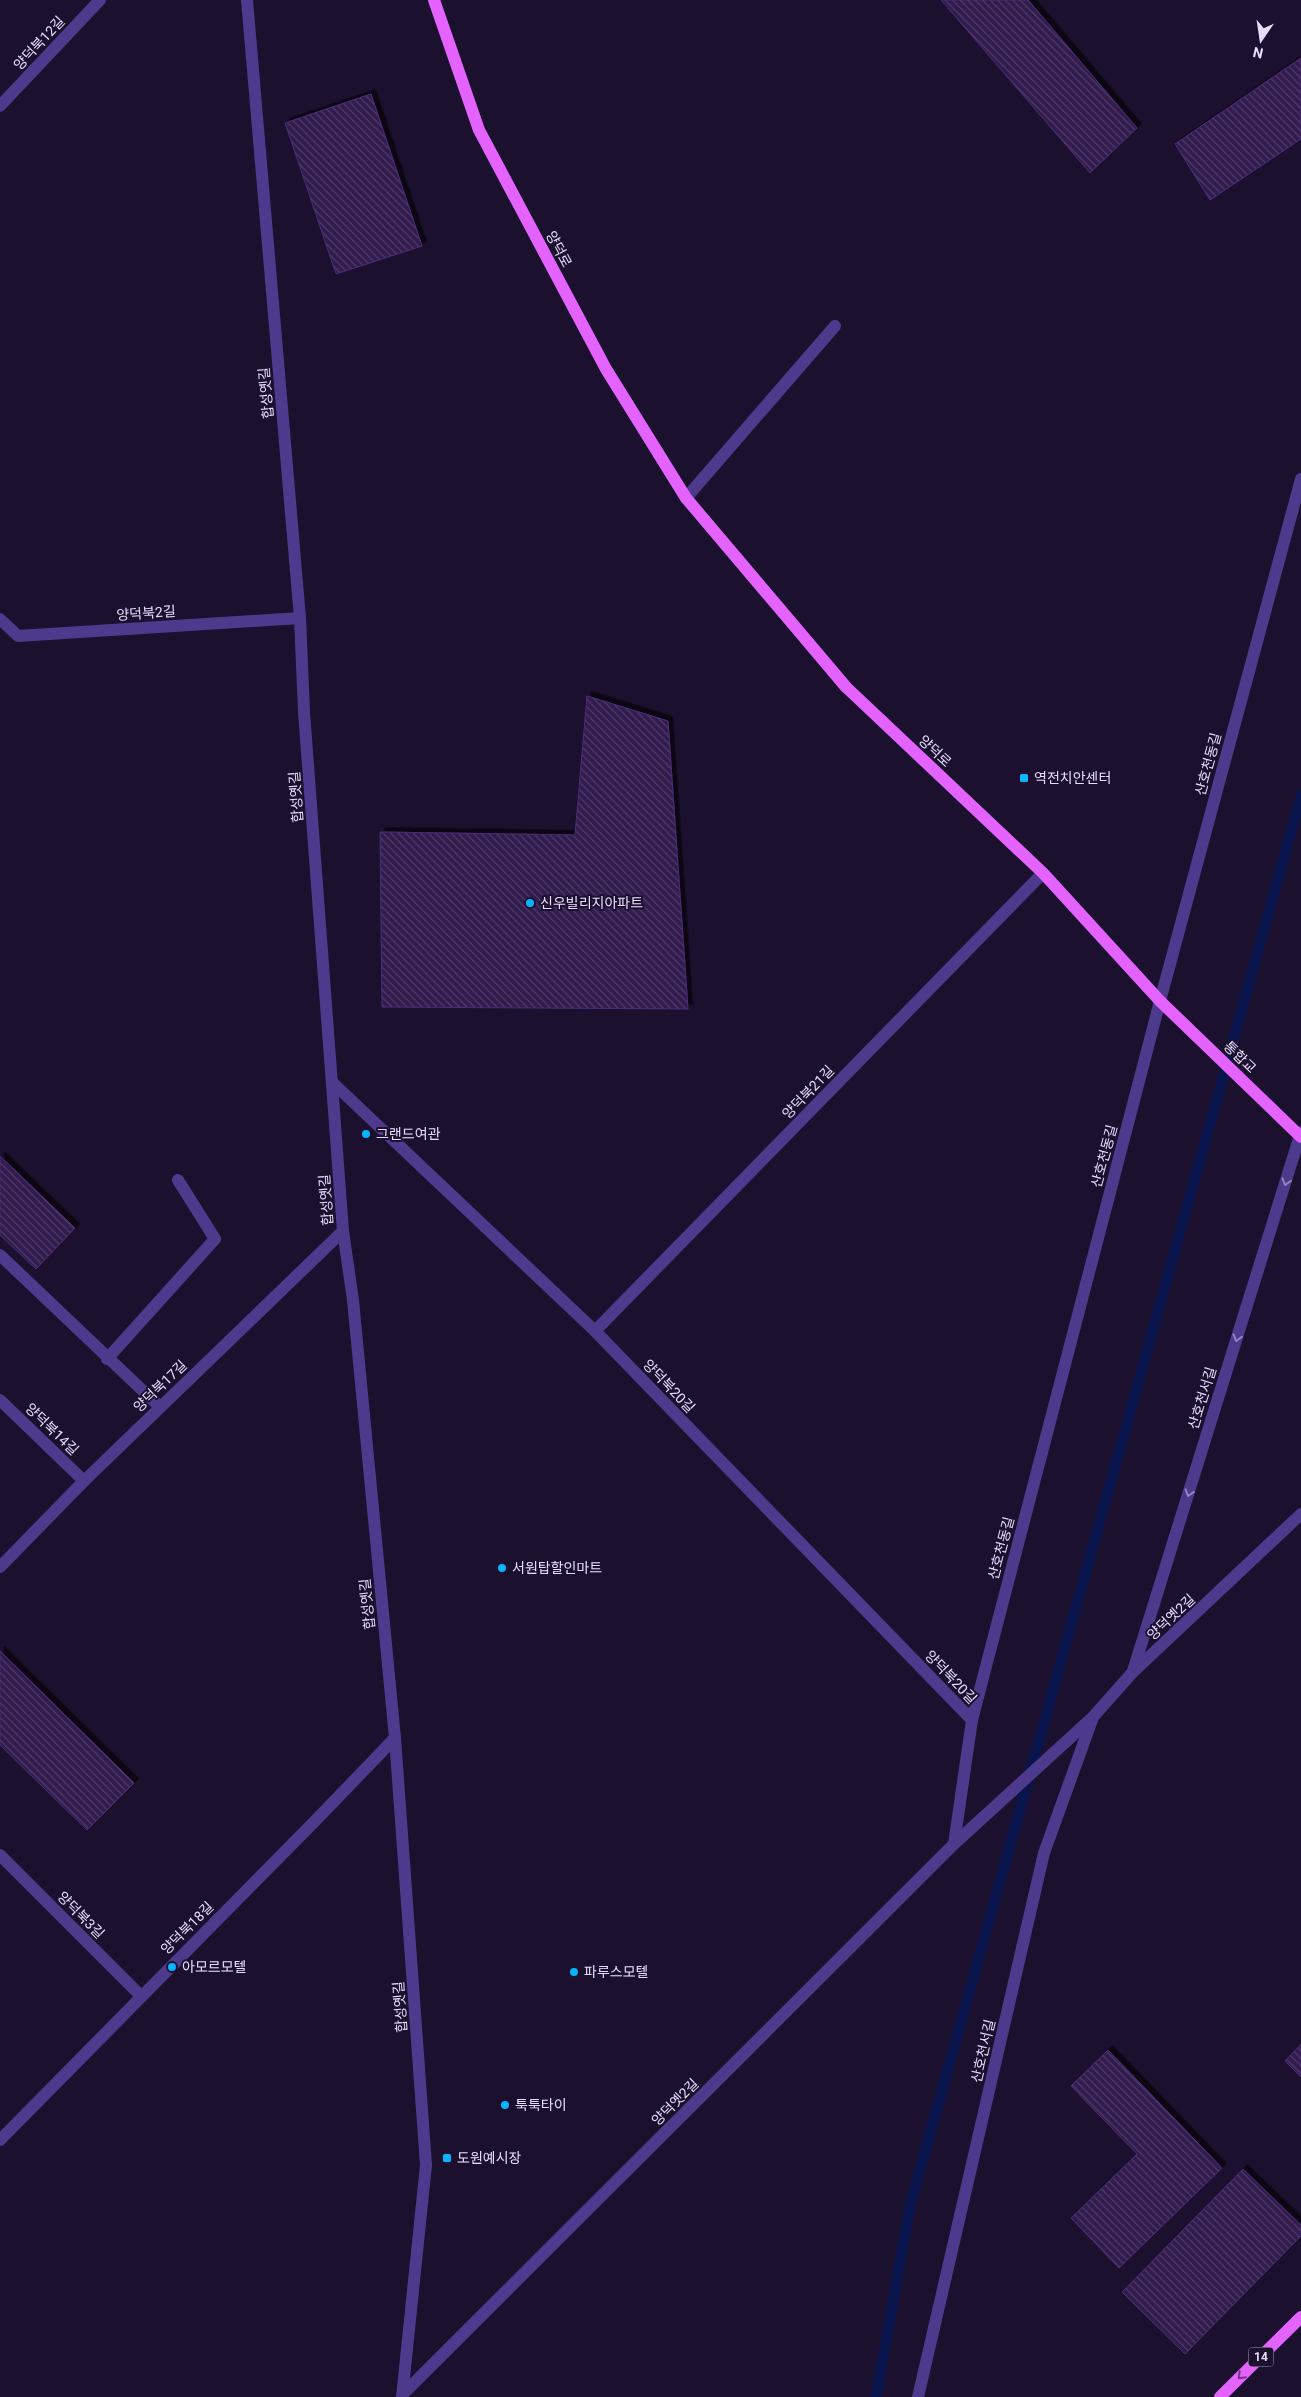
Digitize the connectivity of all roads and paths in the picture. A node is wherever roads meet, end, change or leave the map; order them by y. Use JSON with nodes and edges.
{"nodes":[{"id":1,"x":100,"y":0,"type":"edge"},
{"id":2,"x":247,"y":0,"type":"edge"},
{"id":3,"x":434,"y":0,"type":"edge"},
{"id":4,"x":0,"y":106,"type":"edge"},
{"id":5,"x":836,"y":326,"type":"dead end"},
{"id":6,"x":1301,"y":479,"type":"edge"},
{"id":7,"x":686,"y":498,"type":"junction"},
{"id":8,"x":300,"y":618,"type":"junction"},
{"id":9,"x":0,"y":619,"type":"edge"},
{"id":10,"x":1044,"y":873,"type":"junction"},
{"id":11,"x":1160,"y":1001,"type":"junction"},
{"id":12,"x":1176,"y":1016,"type":"joint"},
{"id":13,"x":334,"y":1083,"type":"junction"},
{"id":14,"x":1301,"y":1135,"type":"edge"},
{"id":15,"x":178,"y":1180,"type":"dead end"},
{"id":16,"x":344,"y":1231,"type":"junction"},
{"id":17,"x":0,"y":1255,"type":"edge"},
{"id":18,"x":595,"y":1332,"type":"junction"},
{"id":19,"x":107,"y":1359,"type":"junction"},
{"id":20,"x":0,"y":1400,"type":"edge"},
{"id":21,"x":160,"y":1407,"type":"junction"},
{"id":22,"x":84,"y":1481,"type":"junction"},
{"id":23,"x":1301,"y":1514,"type":"edge"},
{"id":24,"x":0,"y":1567,"type":"edge"},
{"id":25,"x":1132,"y":1673,"type":"junction"},
{"id":26,"x":1093,"y":1718,"type":"junction"},
{"id":27,"x":972,"y":1720,"type":"junction"},
{"id":28,"x":395,"y":1738,"type":"junction"},
{"id":29,"x":954,"y":1844,"type":"junction"},
{"id":30,"x":0,"y":1855,"type":"edge"},
{"id":31,"x":141,"y":1996,"type":"junction"},
{"id":32,"x":0,"y":2140,"type":"edge"},
{"id":33,"x":1301,"y":2317,"type":"edge"},
{"id":34,"x":403,"y":2395,"type":"edge"},
{"id":35,"x":918,"y":2397,"type":"edge"},
{"id":36,"x":1220,"y":2397,"type":"edge"}],
"edges":[{"from":1,"to":4,"type":"street","name":"양덕북12길"},
{"from":2,"to":8,"type":"street","name":"합성옛길"},
{"from":3,"to":7,"type":"main road","name":"양덕로"},
{"from":5,"to":7,"type":"street"},
{"from":6,"to":11,"type":"street","name":"산호천동길"},
{"from":7,"to":10,"type":"main road","name":"양덕로"},
{"from":8,"to":9,"type":"street","name":"양덕북2길"},
{"from":8,"to":13,"type":"street","name":"합성옛길"},
{"from":10,"to":11,"type":"main road","name":"양덕로"},
{"from":10,"to":18,"type":"street","name":"양덕북21길"},
{"from":11,"to":12,"type":"main road","name":"양덕로"},
{"from":11,"to":27,"type":"street","name":"산호천동길"},
{"from":12,"to":14,"type":"main road","name":"통합교"},
{"from":13,"to":16,"type":"street","name":"합성옛길"},
{"from":13,"to":18,"type":"street","name":"양덕북20길"},
{"from":14,"to":25,"type":"street","name":"산호천서길","one_way":true},
{"from":15,"to":19,"type":"street"},
{"from":16,"to":21,"type":"street","name":"양덕북17길"},
{"from":16,"to":28,"type":"street","name":"합성옛길"},
{"from":17,"to":19,"type":"street"},
{"from":18,"to":27,"type":"street","name":"양덕북20길"},
{"from":19,"to":21,"type":"street"},
{"from":20,"to":22,"type":"street","name":"양덕북14길"},
{"from":21,"to":22,"type":"street","name":"양덕북17길"},
{"from":22,"to":24,"type":"street","name":"양덕북17길"},
{"from":23,"to":25,"type":"street","name":"양덕옛2길"},
{"from":25,"to":26,"type":"street","name":"양덕옛2길"},
{"from":26,"to":29,"type":"street","name":"양덕옛2길"},
{"from":26,"to":35,"type":"street","name":"산호천서길"},
{"from":27,"to":29,"type":"street","name":"산호천동길"},
{"from":28,"to":31,"type":"street","name":"양덕북18길"},
{"from":28,"to":34,"type":"street","name":"합성옛길"},
{"from":29,"to":34,"type":"street","name":"양덕옛2길"},
{"from":30,"to":31,"type":"street","name":"양덕북3길"},
{"from":31,"to":32,"type":"street","name":"양덕북18길"},
{"from":33,"to":36,"type":"main road","number":"14","one_way":true}]}
